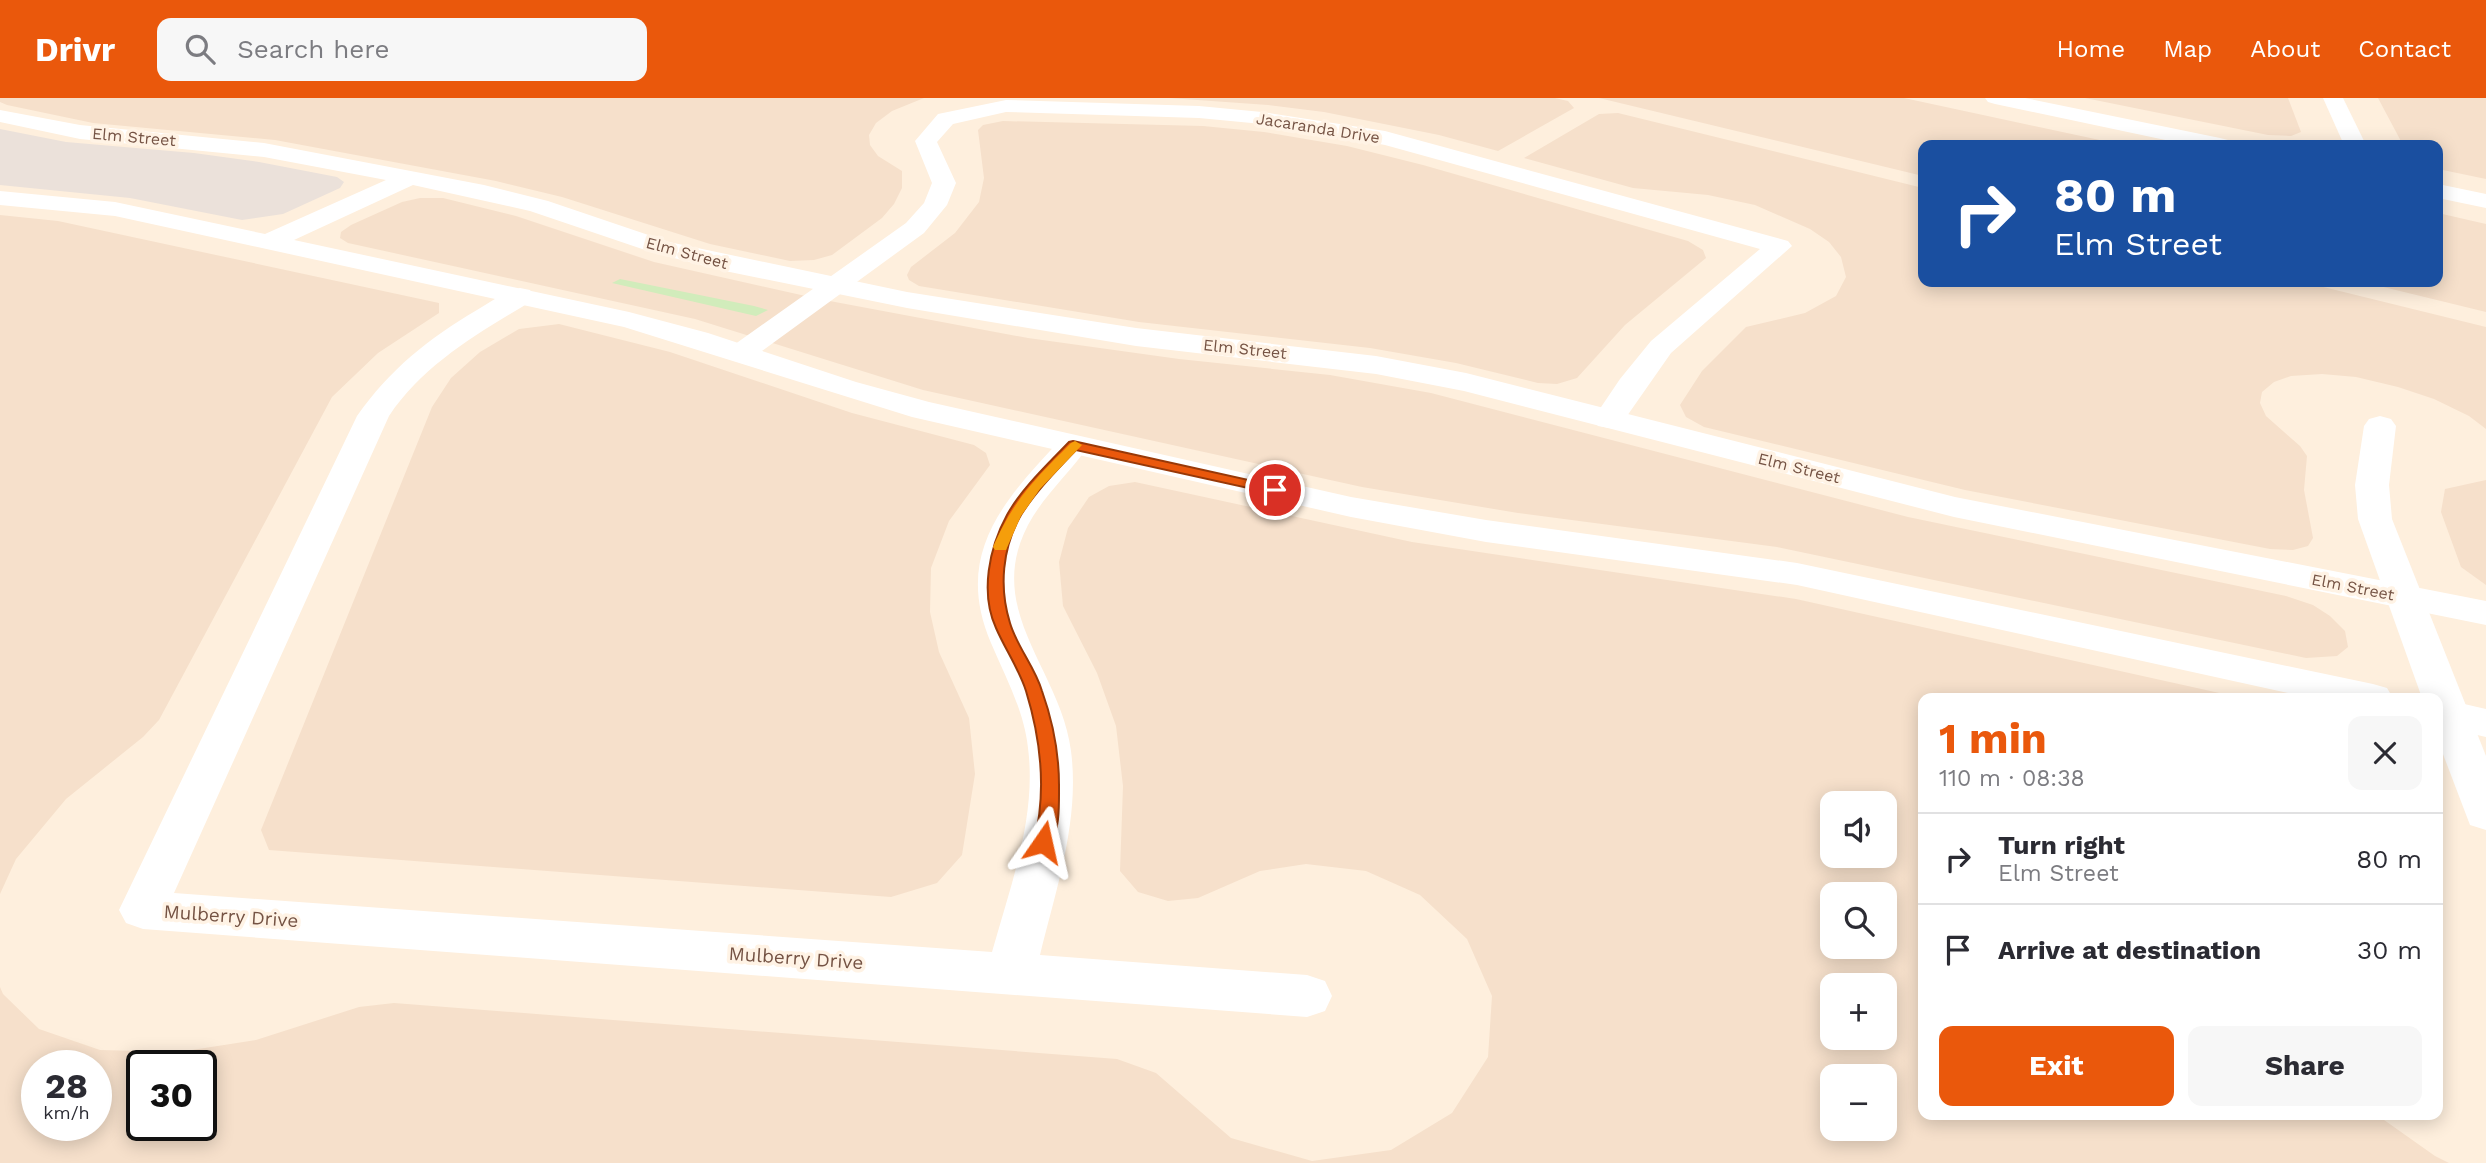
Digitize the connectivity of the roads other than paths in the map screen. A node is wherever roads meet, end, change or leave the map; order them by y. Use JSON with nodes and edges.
{"nodes":[{"id":1,"x":1994,"y":98,"type":"edge"},
{"id":2,"x":2333,"y":98,"type":"edge"},
{"id":3,"x":0,"y":116,"type":"edge"},
{"id":4,"x":2196,"y":140,"type":"edge"},
{"id":5,"x":2353,"y":140,"type":"edge"},
{"id":6,"x":410,"y":178,"type":"junction"},
{"id":7,"x":2443,"y":192,"type":"edge"},
{"id":8,"x":0,"y":198,"type":"edge"},
{"id":9,"x":2486,"y":201,"type":"edge"},
{"id":10,"x":268,"y":242,"type":"junction"},
{"id":11,"x":837,"y":286,"type":"junction"},
{"id":12,"x":520,"y":296,"type":"junction"},
{"id":13,"x":741,"y":353,"type":"junction"},
{"id":14,"x":1609,"y":419,"type":"junction"},
{"id":15,"x":2380,"y":426,"type":"dead end"},
{"id":16,"x":1073,"y":445,"type":"junction"},
{"id":17,"x":2403,"y":597,"type":"junction"},
{"id":18,"x":2486,"y":613,"type":"edge"},
{"id":19,"x":2349,"y":693,"type":"edge"},
{"id":20,"x":2458,"y":717,"type":"edge"},
{"id":21,"x":2486,"y":813,"type":"edge"},
{"id":22,"x":1011,"y":974,"type":"junction"},
{"id":23,"x":1307,"y":996,"type":"dead end"}],
"edges":[{"from":1,"to":4,"type":"street"},
{"from":2,"to":5,"type":"street"},
{"from":3,"to":6,"type":"street","name":"Elm Street"},
{"from":6,"to":10,"type":"street"},
{"from":6,"to":11,"type":"street","name":"Elm Street"},
{"from":7,"to":9,"type":"street"},
{"from":8,"to":10,"type":"street"},
{"from":10,"to":12,"type":"street"},
{"from":11,"to":13,"type":"street","name":"Jacaranda Drive"},
{"from":11,"to":14,"type":"street","name":"Elm Street"},
{"from":11,"to":14,"type":"street","name":"Jacaranda Drive"},
{"from":12,"to":13,"type":"street"},
{"from":12,"to":22,"type":"street","name":"Mulberry Drive"},
{"from":13,"to":16,"type":"street"},
{"from":14,"to":17,"type":"street","name":"Elm Street"},
{"from":15,"to":17,"type":"street"},
{"from":16,"to":19,"type":"street"},
{"from":16,"to":22,"type":"street"},
{"from":17,"to":18,"type":"street","name":"Elm Street"},
{"from":17,"to":20,"type":"street"},
{"from":20,"to":21,"type":"street"},
{"from":22,"to":23,"type":"street","name":"Mulberry Drive"}]}
